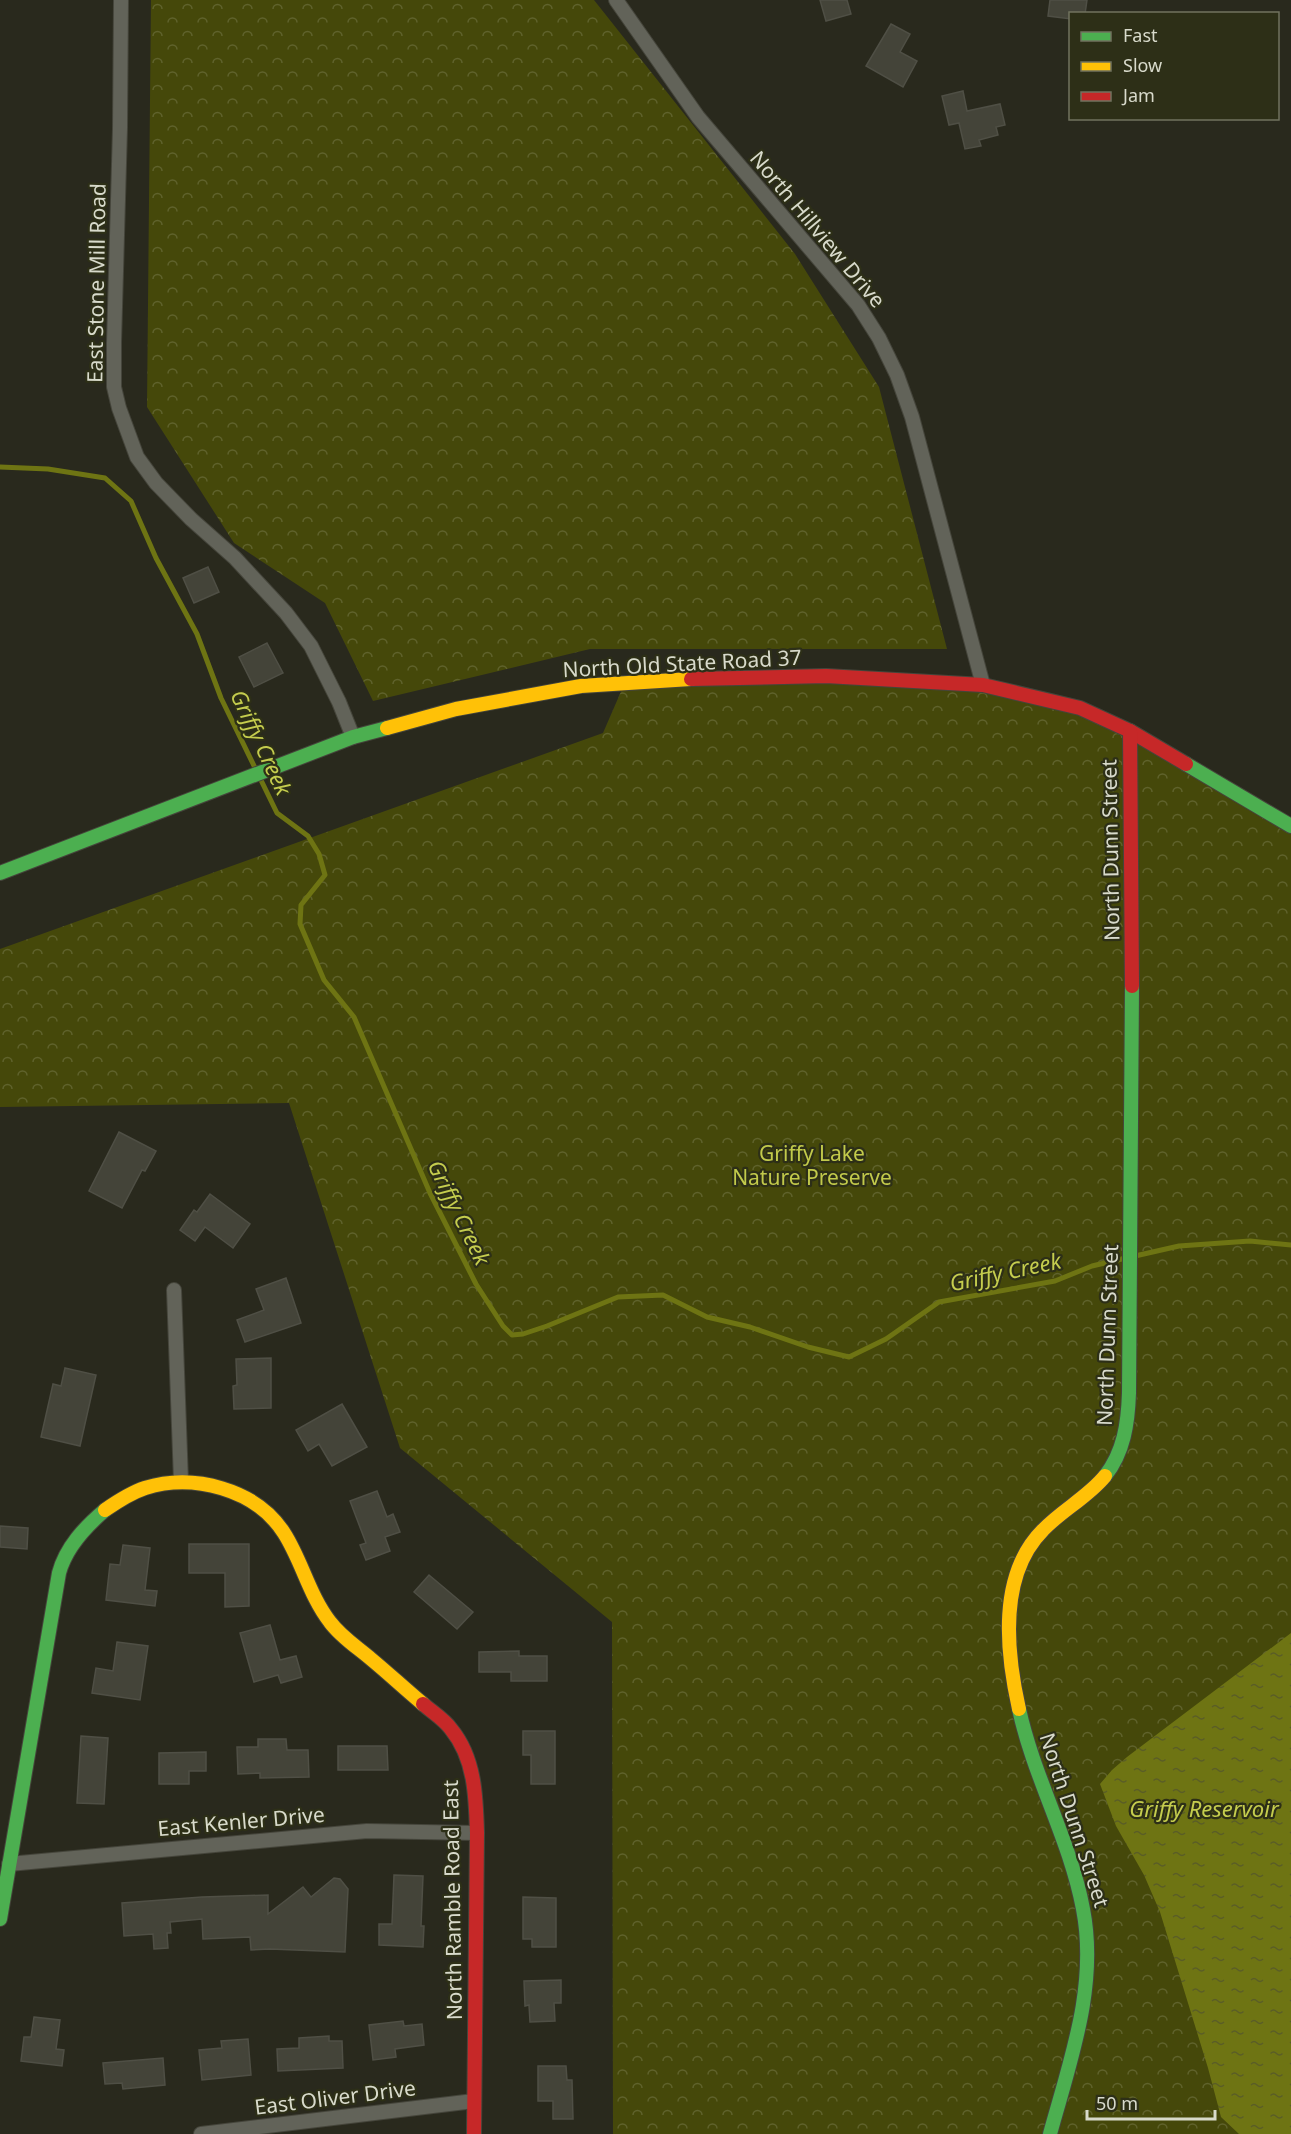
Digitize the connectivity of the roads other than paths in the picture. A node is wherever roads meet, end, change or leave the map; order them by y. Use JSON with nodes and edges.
{"nodes":[{"id":1,"x":121,"y":0,"type":"edge"},
{"id":2,"x":616,"y":0,"type":"edge"},
{"id":3,"x":983,"y":685,"type":"junction"},
{"id":4,"x":1130,"y":731,"type":"junction"},
{"id":5,"x":353,"y":737,"type":"junction"},
{"id":6,"x":1291,"y":826,"type":"edge"},
{"id":7,"x":0,"y":873,"type":"edge"},
{"id":8,"x":174,"y":1290,"type":"dead end"},
{"id":9,"x":181,"y":1481,"type":"junction"},
{"id":10,"x":477,"y":1833,"type":"junction"},
{"id":11,"x":9,"y":1864,"type":"junction"},
{"id":12,"x":0,"y":1919,"type":"edge"},
{"id":13,"x":474,"y":2101,"type":"junction"},
{"id":14,"x":201,"y":2134,"type":"edge"},
{"id":15,"x":474,"y":2134,"type":"edge"},
{"id":16,"x":1050,"y":2134,"type":"edge"}],
"edges":[{"from":1,"to":5,"type":"street","name":"East Stone Mill Road"},
{"from":2,"to":3,"type":"street","name":"North Hillview Drive"},
{"from":3,"to":4,"type":"street","name":"North Old State Road 37"},
{"from":3,"to":5,"type":"street","name":"North Old State Road 37"},
{"from":4,"to":6,"type":"street","name":"North Old State Road 37"},
{"from":4,"to":16,"type":"street","name":"North Dunn Street"},
{"from":5,"to":7,"type":"street","name":"North Old State Road 37"},
{"from":8,"to":9,"type":"street"},
{"from":9,"to":10,"type":"street","name":"North Ramble Road East"},
{"from":9,"to":11,"type":"street","name":"North Ramble Road East"},
{"from":10,"to":11,"type":"street","name":"East Kenler Drive"},
{"from":10,"to":13,"type":"street","name":"North Ramble Road East"},
{"from":11,"to":12,"type":"street","name":"North Ramble Road East"},
{"from":13,"to":14,"type":"street","name":"East Oliver Drive"},
{"from":13,"to":15,"type":"street","name":"North Ramble Road East"}]}
